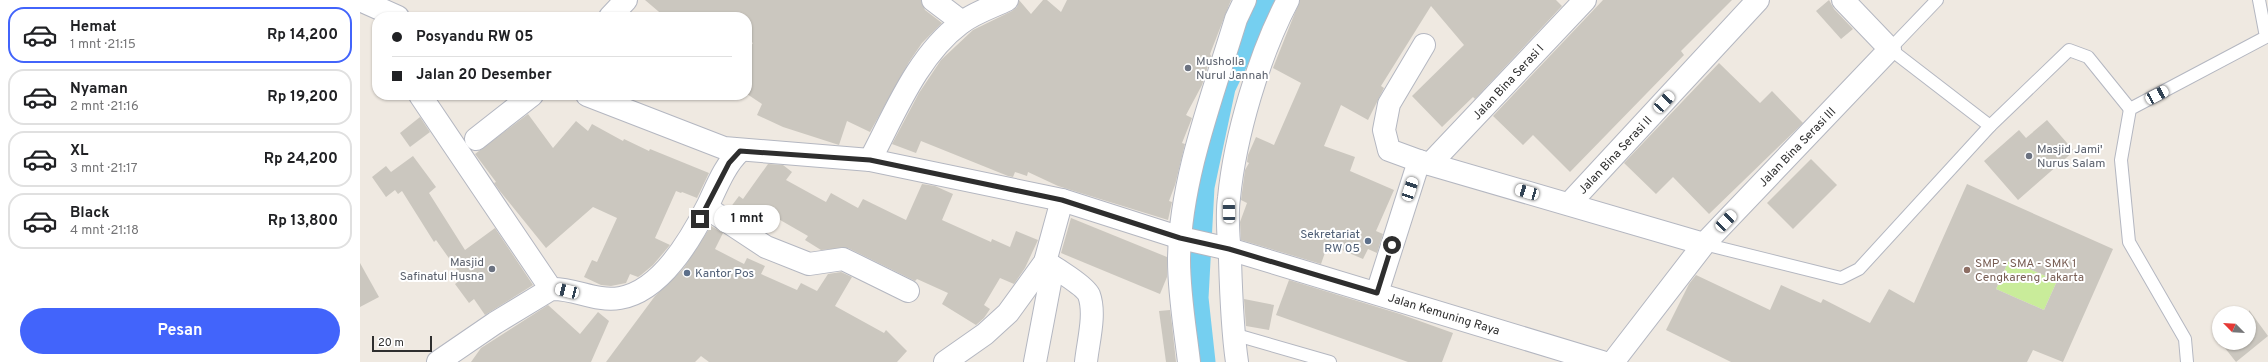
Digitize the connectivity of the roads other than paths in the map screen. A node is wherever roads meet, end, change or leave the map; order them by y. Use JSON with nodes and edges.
{"nodes":[{"id":1,"x":360,"y":0,"type":"edge"},
{"id":2,"x":626,"y":0,"type":"edge"},
{"id":3,"x":934,"y":0,"type":"edge"},
{"id":4,"x":1007,"y":0,"type":"edge"},
{"id":5,"x":1246,"y":0,"type":"edge"},
{"id":6,"x":1288,"y":0,"type":"edge"},
{"id":7,"x":1585,"y":0,"type":"edge"},
{"id":8,"x":1758,"y":0,"type":"edge"},
{"id":9,"x":1843,"y":0,"type":"edge"},
{"id":10,"x":1936,"y":0,"type":"edge"},
{"id":11,"x":2259,"y":0,"type":"edge"},
{"id":12,"x":386,"y":11,"type":"edge"},
{"id":13,"x":615,"y":12,"type":"edge"},
{"id":14,"x":962,"y":22,"type":"junction"},
{"id":15,"x":1424,"y":45,"type":"dead end"},
{"id":16,"x":1890,"y":49,"type":"junction"},
{"id":17,"x":423,"y":100,"type":"edge"},
{"id":18,"x":526,"y":100,"type":"edge"},
{"id":19,"x":600,"y":100,"type":"edge"},
{"id":20,"x":2130,"y":109,"type":"junction"},
{"id":21,"x":1990,"y":126,"type":"junction"},
{"id":22,"x":476,"y":139,"type":"dead end"},
{"id":23,"x":726,"y":148,"type":"junction"},
{"id":24,"x":870,"y":160,"type":"junction"},
{"id":25,"x":1424,"y":162,"type":"junction"},
{"id":26,"x":1062,"y":200,"type":"junction"},
{"id":27,"x":1569,"y":204,"type":"junction"},
{"id":28,"x":707,"y":208,"type":"junction"},
{"id":29,"x":1184,"y":239,"type":"junction"},
{"id":30,"x":1704,"y":244,"type":"junction"},
{"id":31,"x":1223,"y":248,"type":"junction"},
{"id":32,"x":1049,"y":265,"type":"junction"},
{"id":33,"x":551,"y":289,"type":"junction"},
{"id":34,"x":908,"y":291,"type":"dead end"},
{"id":35,"x":1377,"y":293,"type":"junction"},
{"id":36,"x":1233,"y":334,"type":"junction"},
{"id":37,"x":438,"y":362,"type":"edge"},
{"id":38,"x":945,"y":362,"type":"edge"},
{"id":39,"x":1035,"y":362,"type":"edge"},
{"id":40,"x":1086,"y":362,"type":"edge"},
{"id":41,"x":1189,"y":362,"type":"edge"},
{"id":42,"x":1237,"y":362,"type":"edge"},
{"id":43,"x":1330,"y":362,"type":"edge"},
{"id":44,"x":1602,"y":362,"type":"edge"},
{"id":45,"x":1613,"y":362,"type":"edge"},
{"id":46,"x":2187,"y":362,"type":"edge"}],
"edges":[{"from":1,"to":12,"type":"street"},
{"from":2,"to":13,"type":"street"},
{"from":3,"to":14,"type":"street"},
{"from":4,"to":14,"type":"street"},
{"from":5,"to":29,"type":"street"},
{"from":6,"to":31,"type":"street"},
{"from":7,"to":25,"type":"street","name":"Jalan Bina Serasi I"},
{"from":8,"to":27,"type":"street","name":"Jalan Bina Serasi II"},
{"from":9,"to":16,"type":"street"},
{"from":10,"to":16,"type":"lane"},
{"from":11,"to":20,"type":"lane"},
{"from":14,"to":24,"type":"street"},
{"from":15,"to":25,"type":"street"},
{"from":16,"to":21,"type":"lane"},
{"from":16,"to":30,"type":"street","name":"Jalan Bina Serasi III"},
{"from":17,"to":33,"type":"street"},
{"from":18,"to":22,"type":"street"},
{"from":19,"to":23,"type":"street","name":"Jalan Kemuning Raya"},
{"from":20,"to":21,"type":"lane"},
{"from":20,"to":46,"type":"lane"},
{"from":21,"to":30,"type":"lane"},
{"from":23,"to":24,"type":"street","name":"Jalan Kemuning Raya"},
{"from":23,"to":28,"type":"street"},
{"from":24,"to":26,"type":"street","name":"Jalan Kemuning Raya"},
{"from":25,"to":27,"type":"street"},
{"from":25,"to":35,"type":"street"},
{"from":26,"to":29,"type":"street","name":"Jalan Kemuning Raya"},
{"from":26,"to":32,"type":"street"},
{"from":27,"to":30,"type":"street"},
{"from":28,"to":33,"type":"street"},
{"from":28,"to":34,"type":"street"},
{"from":29,"to":31,"type":"street","name":"Jalan Kemuning Raya"},
{"from":29,"to":41,"type":"street"},
{"from":30,"to":45,"type":"street","name":"Jalan Bina Serasi III"},
{"from":31,"to":35,"type":"street","name":"Jalan Kemuning Raya"},
{"from":31,"to":36,"type":"street"},
{"from":32,"to":38,"type":"street"},
{"from":32,"to":39,"type":"street"},
{"from":32,"to":40,"type":"street"},
{"from":33,"to":37,"type":"street"},
{"from":35,"to":44,"type":"street","name":"Jalan Kemuning Raya"},
{"from":36,"to":42,"type":"street"},
{"from":36,"to":43,"type":"lane"}]}
